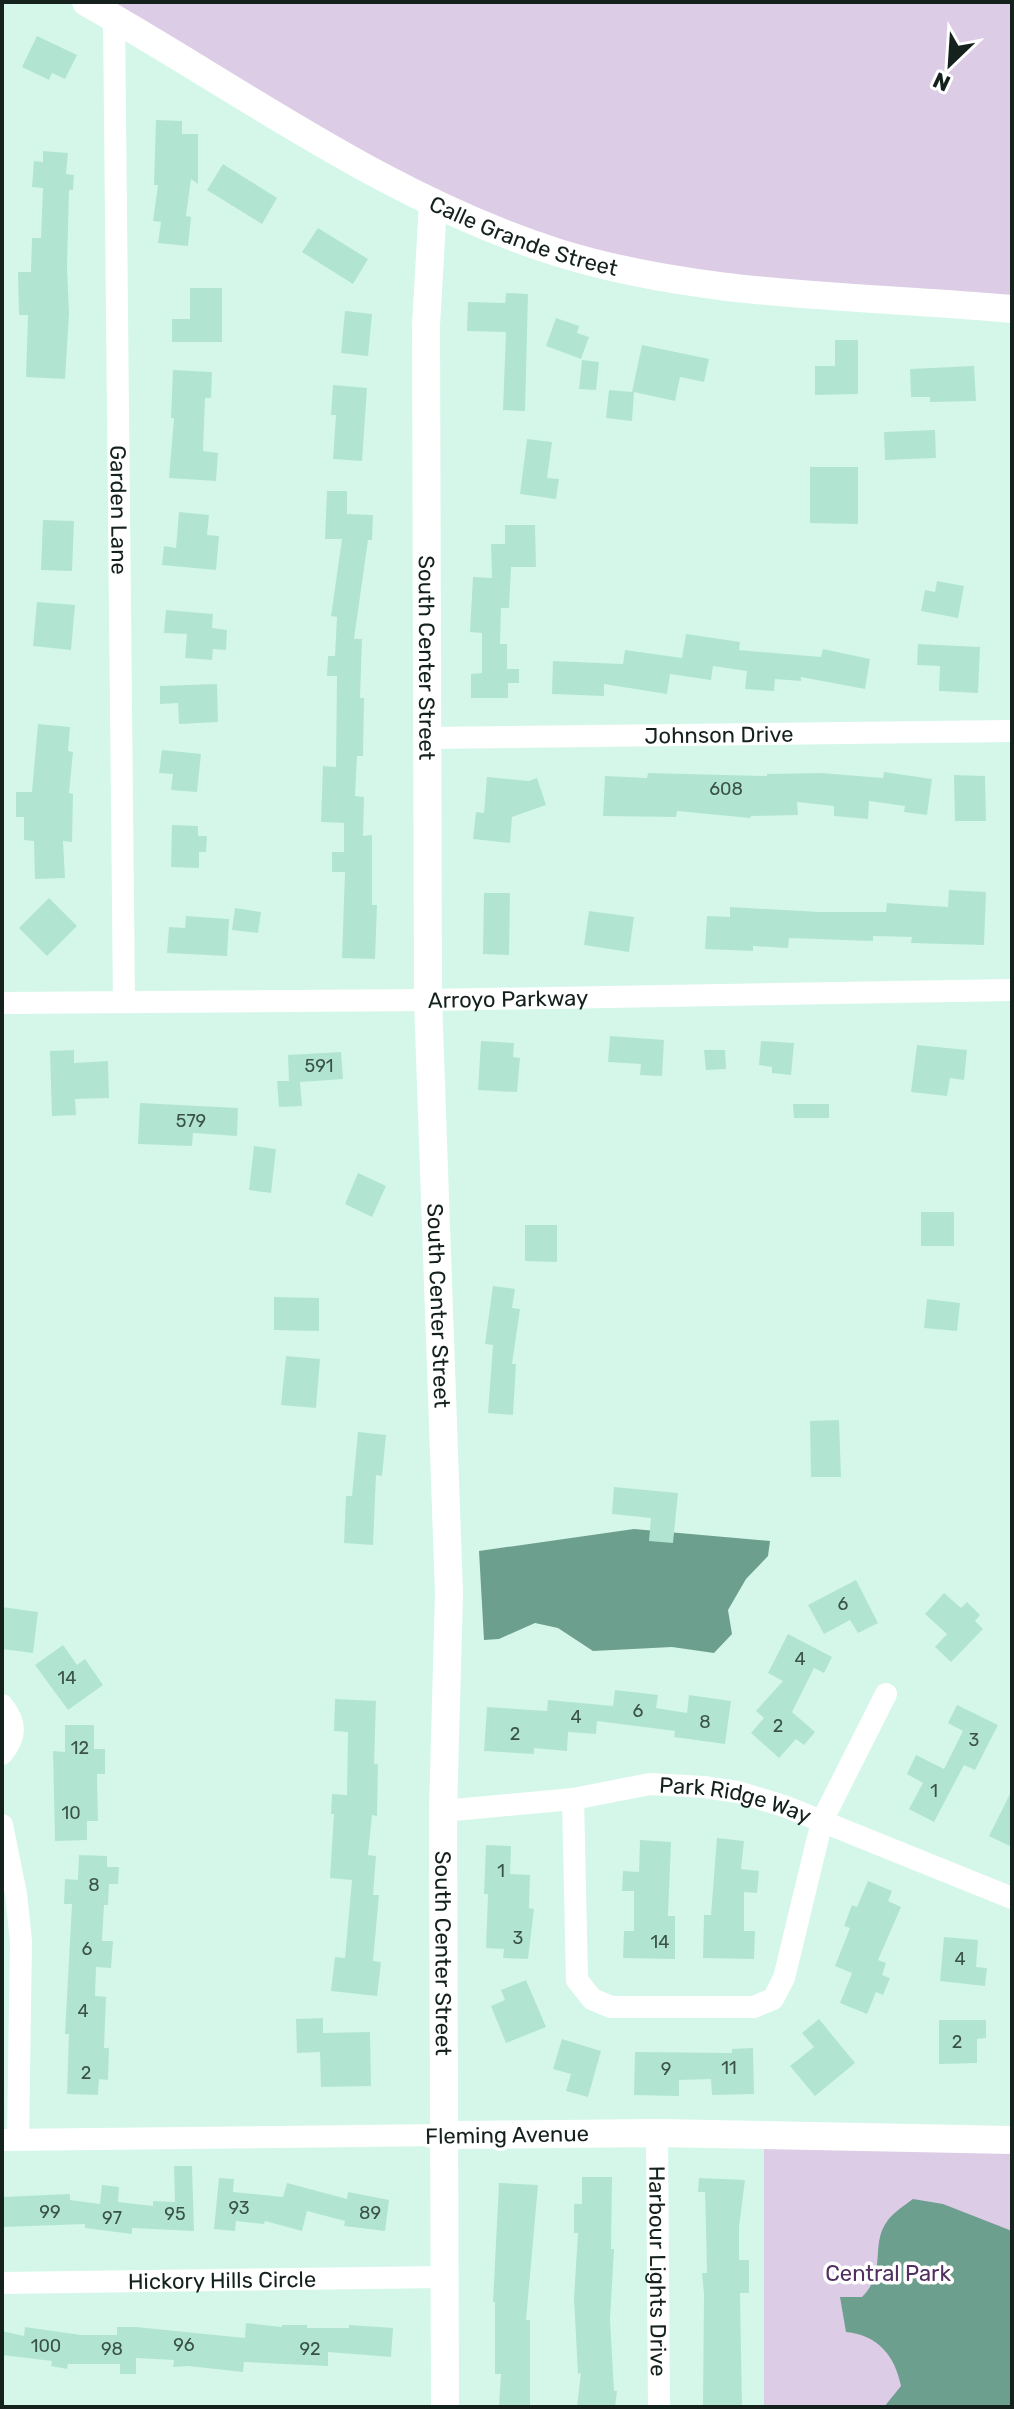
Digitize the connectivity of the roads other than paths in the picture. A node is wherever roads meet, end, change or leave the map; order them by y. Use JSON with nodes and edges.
{"nodes":[{"id":1,"x":86,"y":2,"type":"edge"},
{"id":2,"x":114,"y":18,"type":"junction"},
{"id":3,"x":433,"y":204,"type":"junction"},
{"id":4,"x":1012,"y":309,"type":"edge"},
{"id":5,"x":1012,"y":731,"type":"edge"},
{"id":6,"x":427,"y":738,"type":"junction"},
{"id":7,"x":1012,"y":990,"type":"edge"},
{"id":8,"x":428,"y":1000,"type":"junction"},
{"id":9,"x":124,"y":1002,"type":"junction"},
{"id":10,"x":2,"y":1003,"type":"edge"},
{"id":11,"x":886,"y":1694,"type":"dead end"},
{"id":12,"x":2,"y":1705,"type":"edge"},
{"id":13,"x":2,"y":1754,"type":"edge"},
{"id":14,"x":573,"y":1799,"type":"junction"},
{"id":15,"x":443,"y":1811,"type":"junction"},
{"id":16,"x":822,"y":1821,"type":"junction"},
{"id":17,"x":2,"y":1825,"type":"edge"},
{"id":18,"x":1012,"y":1898,"type":"edge"},
{"id":19,"x":657,"y":2133,"type":"junction"},
{"id":20,"x":445,"y":2135,"type":"junction"},
{"id":21,"x":10,"y":2140,"type":"edge"},
{"id":22,"x":1012,"y":2140,"type":"edge"},
{"id":23,"x":443,"y":2277,"type":"junction"},
{"id":24,"x":2,"y":2283,"type":"edge"},
{"id":25,"x":445,"y":2407,"type":"edge"},
{"id":26,"x":659,"y":2407,"type":"edge"}],
"edges":[{"from":1,"to":2,"type":"street","name":"Calle Grande Street"},
{"from":2,"to":3,"type":"street","name":"Calle Grande Street"},
{"from":2,"to":9,"type":"street","name":"Garden Lane"},
{"from":3,"to":4,"type":"street","name":"Calle Grande Street"},
{"from":3,"to":6,"type":"street","name":"South Center Street"},
{"from":5,"to":6,"type":"street","name":"Johnson Drive"},
{"from":6,"to":8,"type":"street","name":"South Center Street"},
{"from":7,"to":8,"type":"street","name":"Arroyo Parkway"},
{"from":8,"to":9,"type":"street","name":"Arroyo Parkway"},
{"from":8,"to":15,"type":"street","name":"South Center Street"},
{"from":9,"to":10,"type":"street","name":"Arroyo Parkway"},
{"from":11,"to":16,"type":"street"},
{"from":12,"to":13,"type":"street"},
{"from":14,"to":15,"type":"street","name":"Park Ridge Way"},
{"from":14,"to":16,"type":"street","name":"Park Ridge Way"},
{"from":14,"to":16,"type":"street"},
{"from":15,"to":20,"type":"street","name":"South Center Street"},
{"from":16,"to":18,"type":"street","name":"Park Ridge Way"},
{"from":17,"to":21,"type":"street"},
{"from":19,"to":20,"type":"street","name":"Fleming Avenue"},
{"from":19,"to":22,"type":"street","name":"Fleming Avenue"},
{"from":19,"to":26,"type":"street","name":"Harbour Lights Drive"},
{"from":20,"to":21,"type":"street","name":"Fleming Avenue"},
{"from":20,"to":23,"type":"street","name":"South Center Street"},
{"from":23,"to":24,"type":"street","name":"Hickory Hills Circle"},
{"from":23,"to":25,"type":"street","name":"South Center Street"}]}
